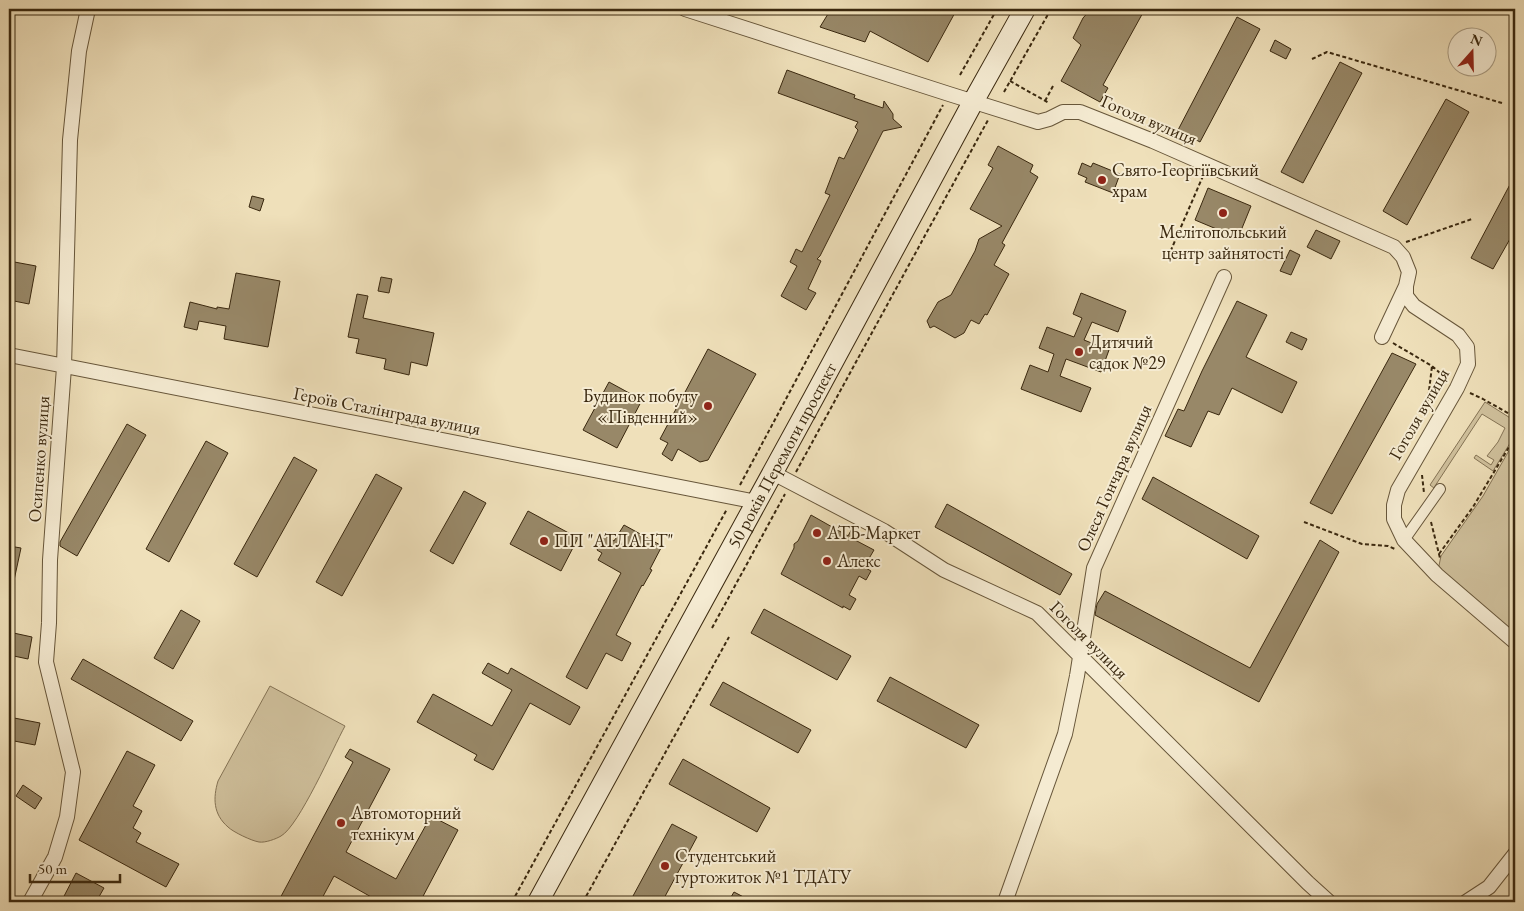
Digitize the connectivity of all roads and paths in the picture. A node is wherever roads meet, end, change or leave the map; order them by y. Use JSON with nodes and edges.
{"nodes":[{"id":1,"x":88,"y":9,"type":"edge"},
{"id":2,"x":685,"y":9,"type":"edge"},
{"id":3,"x":997,"y":9,"type":"edge"},
{"id":4,"x":1026,"y":9,"type":"edge"},
{"id":5,"x":1050,"y":9,"type":"edge"},
{"id":6,"x":1312,"y":58,"type":"dead end"},
{"id":7,"x":960,"y":75,"type":"dead end"},
{"id":8,"x":1010,"y":81,"type":"junction"},
{"id":9,"x":1053,"y":86,"type":"dead end"},
{"id":10,"x":1004,"y":92,"type":"dead end"},
{"id":11,"x":946,"y":99,"type":"dead end"},
{"id":12,"x":1045,"y":101,"type":"junction"},
{"id":13,"x":973,"y":102,"type":"junction"},
{"id":14,"x":1050,"y":103,"type":"dead end"},
{"id":15,"x":1502,"y":103,"type":"dead end"},
{"id":16,"x":991,"y":114,"type":"dead end"},
{"id":17,"x":1208,"y":165,"type":"junction"},
{"id":18,"x":1472,"y":219,"type":"dead end"},
{"id":19,"x":1394,"y":246,"type":"junction"},
{"id":20,"x":1168,"y":257,"type":"dead end"},
{"id":21,"x":1224,"y":277,"type":"dead end"},
{"id":22,"x":1406,"y":286,"type":"junction"},
{"id":23,"x":1382,"y":337,"type":"dead end"},
{"id":24,"x":9,"y":355,"type":"edge"},
{"id":25,"x":64,"y":367,"type":"junction"},
{"id":26,"x":1515,"y":437,"type":"edge"},
{"id":27,"x":773,"y":473,"type":"junction"},
{"id":28,"x":791,"y":483,"type":"junction"},
{"id":29,"x":1440,"y":488,"type":"dead end"},
{"id":30,"x":733,"y":497,"type":"junction"},
{"id":31,"x":757,"y":502,"type":"junction"},
{"id":32,"x":1304,"y":522,"type":"dead end"},
{"id":33,"x":1400,"y":545,"type":"junction"},
{"id":34,"x":1439,"y":554,"type":"dead end"},
{"id":35,"x":712,"y":628,"type":"dead end"},
{"id":36,"x":729,"y":637,"type":"dead end"},
{"id":37,"x":1515,"y":642,"type":"edge"},
{"id":38,"x":1079,"y":657,"type":"junction"},
{"id":39,"x":1515,"y":854,"type":"edge"},
{"id":40,"x":30,"y":902,"type":"edge"},
{"id":41,"x":512,"y":902,"type":"edge"},
{"id":42,"x":538,"y":902,"type":"edge"},
{"id":43,"x":583,"y":902,"type":"edge"},
{"id":44,"x":1005,"y":902,"type":"edge"},
{"id":45,"x":1329,"y":902,"type":"edge"},
{"id":46,"x":1466,"y":902,"type":"edge"}],
"edges":[{"from":1,"to":25,"type":"street","name":"Осипенко вулиця"},
{"from":2,"to":13,"type":"street","name":"Гоголя вулиця"},
{"from":3,"to":7,"type":"path"},
{"from":4,"to":13,"type":"main road","name":"50 років Перемоги проспект"},
{"from":5,"to":8,"type":"path"},
{"from":6,"to":15,"type":"path"},
{"from":8,"to":10,"type":"path"},
{"from":8,"to":12,"type":"path"},
{"from":9,"to":12,"type":"path"},
{"from":11,"to":30,"type":"path"},
{"from":12,"to":14,"type":"path"},
{"from":13,"to":17,"type":"street","name":"Гоголя вулиця"},
{"from":13,"to":27,"type":"main road","name":"50 років Перемоги проспект"},
{"from":16,"to":28,"type":"path"},
{"from":17,"to":19,"type":"street","name":"Гоголя вулиця"},
{"from":17,"to":20,"type":"path"},
{"from":18,"to":19,"type":"path"},
{"from":19,"to":22,"type":"street","name":"Гоголя вулиця"},
{"from":21,"to":38,"type":"street","name":"Олеся Гончара вулиця"},
{"from":22,"to":23,"type":"street"},
{"from":22,"to":33,"type":"street","name":"Гоголя вулиця"},
{"from":24,"to":25,"type":"street","name":"Героїв Сталінграда вулиця"},
{"from":25,"to":30,"type":"street","name":"Героїв Сталінграда вулиця"},
{"from":25,"to":40,"type":"street","name":"Осипенко вулиця"},
{"from":26,"to":34,"type":"path"},
{"from":27,"to":28,"type":"street","name":"Гоголя вулиця"},
{"from":27,"to":31,"type":"main road","name":"50 років Перемоги проспект"},
{"from":28,"to":35,"type":"path"},
{"from":28,"to":38,"type":"street","name":"Гоголя вулиця"},
{"from":29,"to":33,"type":"street"},
{"from":30,"to":31,"type":"street","name":"Героїв Сталінграда вулиця"},
{"from":30,"to":41,"type":"path"},
{"from":31,"to":42,"type":"main road","name":"50 років Перемоги проспект"},
{"from":32,"to":33,"type":"path"},
{"from":33,"to":37,"type":"street"},
{"from":36,"to":43,"type":"path"},
{"from":38,"to":44,"type":"street","name":"Олеся Гончара вулиця"},
{"from":38,"to":45,"type":"street","name":"Гоголя вулиця"},
{"from":39,"to":46,"type":"street"}]}
